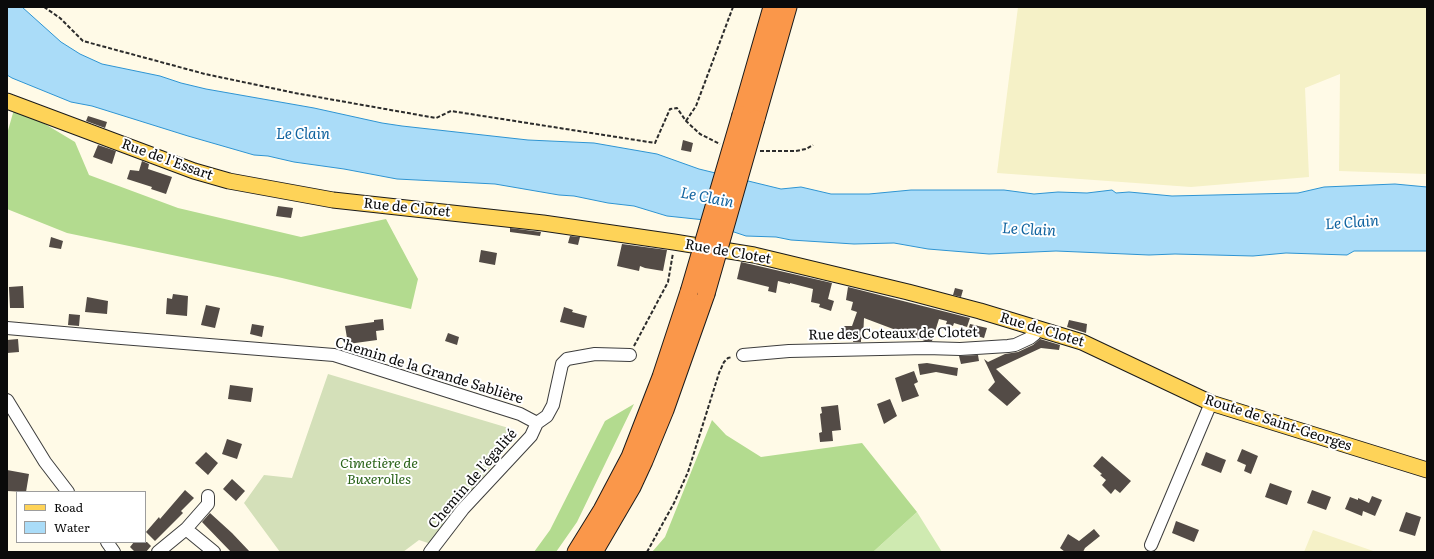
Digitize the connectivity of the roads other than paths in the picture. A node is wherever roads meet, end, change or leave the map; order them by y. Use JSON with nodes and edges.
{"nodes":[{"id":1,"x":772,"y":7,"type":"edge"},
{"id":2,"x":788,"y":7,"type":"edge"},
{"id":3,"x":7,"y":101,"type":"edge"},
{"id":4,"x":749,"y":117,"type":"junction"},
{"id":5,"x":333,"y":200,"type":"joint"},
{"id":6,"x":697,"y":293,"type":"junction"},
{"id":7,"x":7,"y":328,"type":"edge"},
{"id":8,"x":1038,"y":329,"type":"junction"},
{"id":9,"x":630,"y":355,"type":"road end"},
{"id":10,"x":743,"y":355,"type":"road end"},
{"id":11,"x":1112,"y":355,"type":"joint"},
{"id":12,"x":7,"y":400,"type":"edge"},
{"id":13,"x":1211,"y":403,"type":"junction"},
{"id":14,"x":537,"y":423,"type":"junction"},
{"id":15,"x":1427,"y":470,"type":"edge"},
{"id":16,"x":67,"y":491,"type":"edge"},
{"id":17,"x":208,"y":496,"type":"dead end"},
{"id":18,"x":186,"y":529,"type":"junction"},
{"id":19,"x":108,"y":543,"type":"edge"},
{"id":20,"x":1151,"y":545,"type":"dead end"},
{"id":21,"x":114,"y":552,"type":"edge"},
{"id":22,"x":158,"y":552,"type":"edge"},
{"id":23,"x":214,"y":552,"type":"edge"},
{"id":24,"x":430,"y":552,"type":"edge"},
{"id":25,"x":576,"y":552,"type":"edge"},
{"id":26,"x":594,"y":552,"type":"edge"}],
"edges":[{"from":1,"to":4,"type":"highway"},
{"from":2,"to":4,"type":"highway"},
{"from":3,"to":5,"type":"main road","name":"Rue de l'Essart"},
{"from":4,"to":6,"type":"highway","bridge":true},
{"from":5,"to":8,"type":"main road","name":"Rue de Clotet"},
{"from":6,"to":25,"type":"highway"},
{"from":6,"to":26,"type":"highway"},
{"from":7,"to":14,"type":"street","name":"Chemin de la Grande Sablière"},
{"from":8,"to":10,"type":"street","name":"Rue des Coteaux de Clotet"},
{"from":8,"to":11,"type":"main road","name":"Rue de Clotet"},
{"from":9,"to":14,"type":"street"},
{"from":11,"to":13,"type":"main road","name":"Route de Saint-Georges"},
{"from":12,"to":16,"type":"street"},
{"from":13,"to":15,"type":"main road","name":"Route de Saint-Georges"},
{"from":13,"to":20,"type":"street"},
{"from":14,"to":24,"type":"street","name":"Chemin de l'égalité"},
{"from":17,"to":18,"type":"street"},
{"from":18,"to":22,"type":"street"},
{"from":18,"to":23,"type":"street"},
{"from":19,"to":21,"type":"street"}]}
